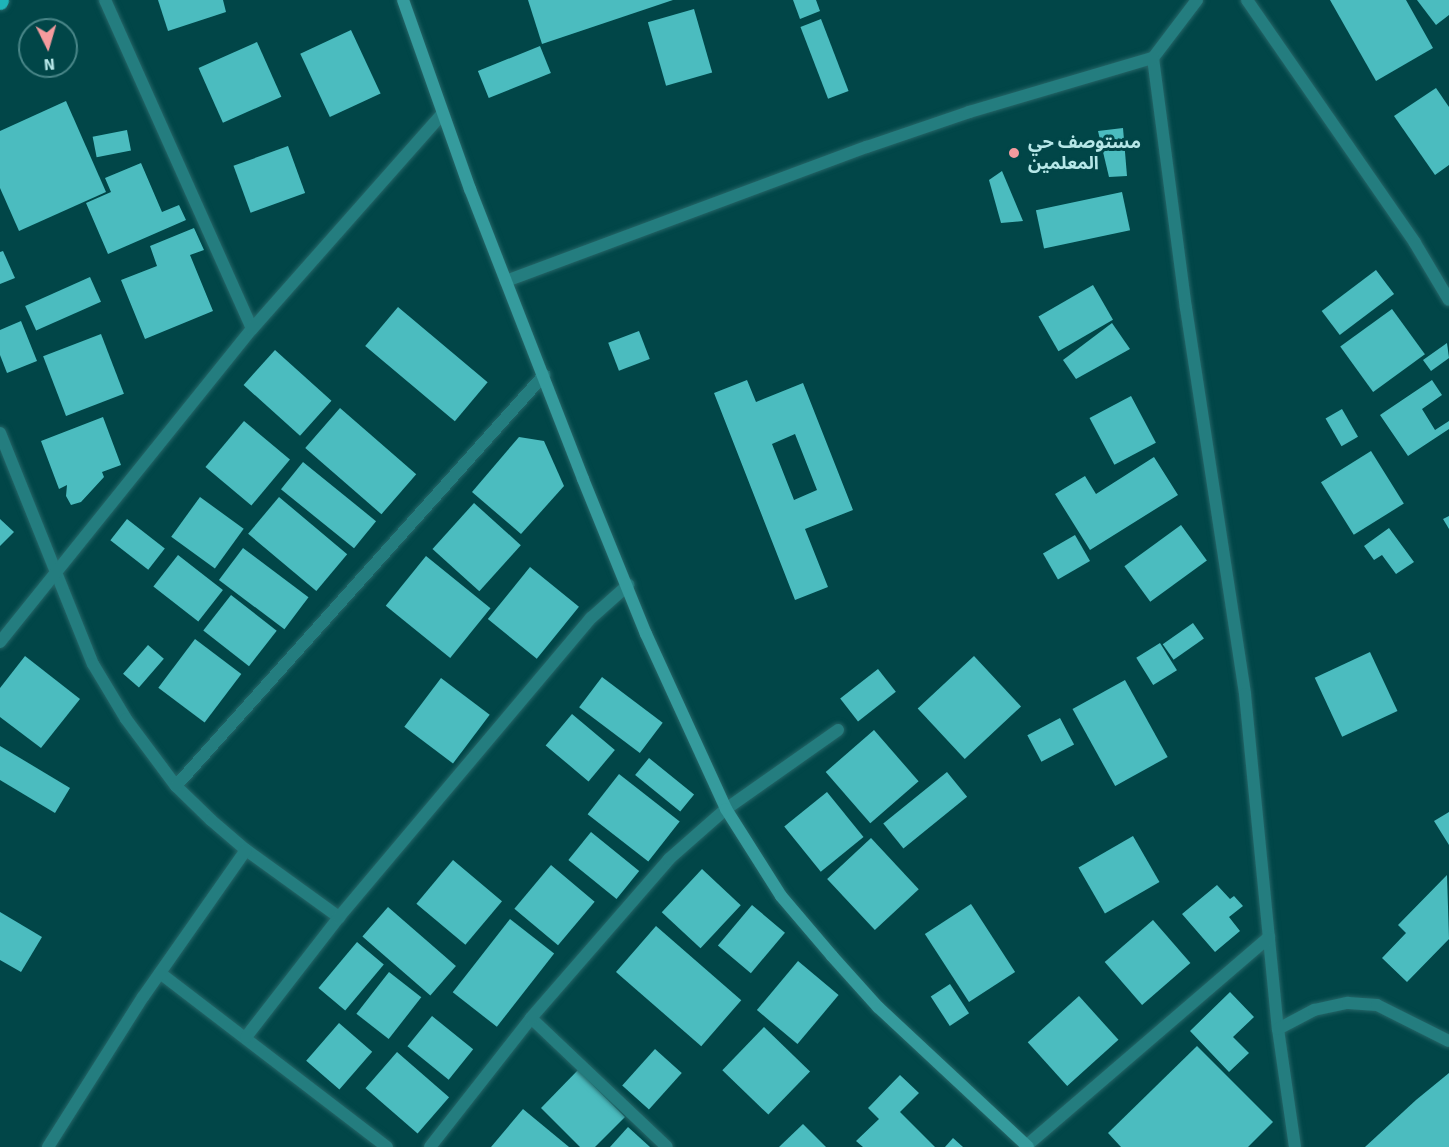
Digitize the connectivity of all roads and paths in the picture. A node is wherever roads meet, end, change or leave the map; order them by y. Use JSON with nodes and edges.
{"nodes":[{"id":1,"x":105,"y":0,"type":"edge"},
{"id":2,"x":403,"y":0,"type":"edge"},
{"id":3,"x":1197,"y":0,"type":"edge"},
{"id":4,"x":1247,"y":0,"type":"edge"},
{"id":5,"x":1153,"y":58,"type":"junction"},
{"id":6,"x":442,"y":114,"type":"junction"},
{"id":7,"x":506,"y":281,"type":"junction"},
{"id":8,"x":1449,"y":300,"type":"edge"},
{"id":9,"x":252,"y":329,"type":"junction"},
{"id":10,"x":544,"y":375,"type":"junction"},
{"id":11,"x":0,"y":433,"type":"edge"},
{"id":12,"x":55,"y":574,"type":"junction"},
{"id":13,"x":628,"y":585,"type":"junction"},
{"id":14,"x":0,"y":642,"type":"edge"},
{"id":15,"x":838,"y":730,"type":"dead end"},
{"id":16,"x":176,"y":786,"type":"junction"},
{"id":17,"x":726,"y":809,"type":"junction"},
{"id":18,"x":246,"y":850,"type":"junction"},
{"id":19,"x":339,"y":917,"type":"junction"},
{"id":20,"x":1269,"y":937,"type":"junction"},
{"id":21,"x":160,"y":973,"type":"junction"},
{"id":22,"x":531,"y":1017,"type":"junction"},
{"id":23,"x":1278,"y":1029,"type":"junction"},
{"id":24,"x":246,"y":1037,"type":"junction"},
{"id":25,"x":1449,"y":1041,"type":"edge"},
{"id":26,"x":1026,"y":1146,"type":"edge"},
{"id":27,"x":48,"y":1147,"type":"edge"},
{"id":28,"x":387,"y":1147,"type":"edge"},
{"id":29,"x":430,"y":1147,"type":"edge"},
{"id":30,"x":667,"y":1147,"type":"edge"},
{"id":31,"x":1295,"y":1147,"type":"edge"}],
"edges":[{"from":1,"to":9,"type":"street"},
{"from":2,"to":6,"type":"street"},
{"from":3,"to":5,"type":"street"},
{"from":4,"to":8,"type":"street"},
{"from":5,"to":7,"type":"street"},
{"from":5,"to":20,"type":"street"},
{"from":6,"to":7,"type":"street"},
{"from":6,"to":9,"type":"street"},
{"from":7,"to":10,"type":"street"},
{"from":9,"to":12,"type":"street"},
{"from":10,"to":13,"type":"street"},
{"from":10,"to":16,"type":"street"},
{"from":11,"to":12,"type":"street"},
{"from":12,"to":14,"type":"street"},
{"from":12,"to":16,"type":"street"},
{"from":13,"to":17,"type":"street"},
{"from":13,"to":19,"type":"street"},
{"from":15,"to":17,"type":"street"},
{"from":16,"to":18,"type":"street"},
{"from":17,"to":22,"type":"street"},
{"from":17,"to":26,"type":"street"},
{"from":18,"to":19,"type":"street"},
{"from":18,"to":21,"type":"street"},
{"from":19,"to":24,"type":"street"},
{"from":20,"to":23,"type":"street"},
{"from":20,"to":26,"type":"street"},
{"from":21,"to":24,"type":"street"},
{"from":21,"to":27,"type":"street"},
{"from":22,"to":29,"type":"street"},
{"from":22,"to":30,"type":"street"},
{"from":23,"to":25,"type":"street"},
{"from":23,"to":31,"type":"street"},
{"from":24,"to":28,"type":"street"}]}
